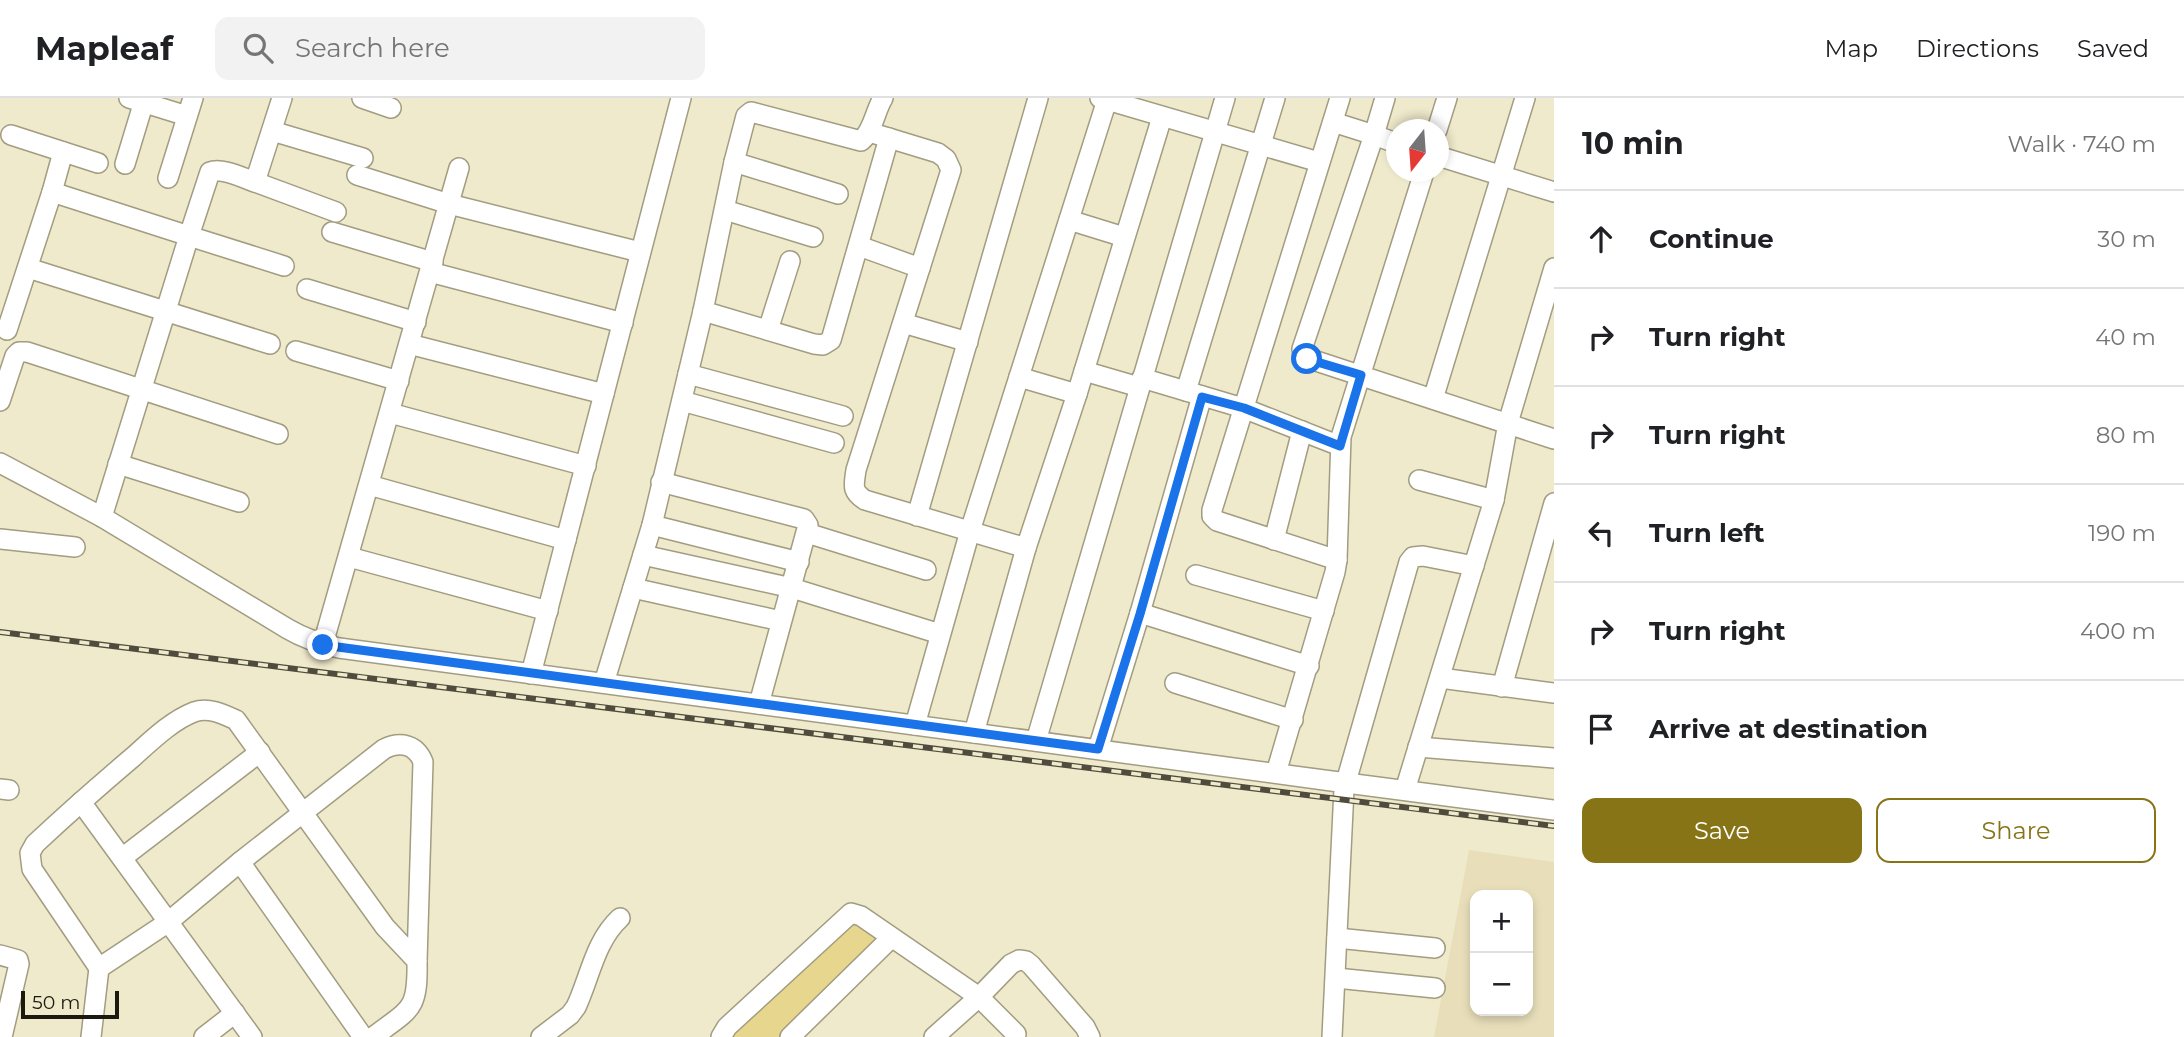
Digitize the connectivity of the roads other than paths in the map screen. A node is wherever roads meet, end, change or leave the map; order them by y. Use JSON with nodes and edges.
{"nodes":[{"id":1,"x":282,"y":98,"type":"edge"},
{"id":2,"x":362,"y":98,"type":"edge"},
{"id":3,"x":681,"y":98,"type":"edge"},
{"id":4,"x":883,"y":98,"type":"edge"},
{"id":5,"x":1038,"y":98,"type":"edge"},
{"id":6,"x":1225,"y":98,"type":"edge"},
{"id":7,"x":1275,"y":98,"type":"edge"},
{"id":8,"x":1340,"y":98,"type":"edge"},
{"id":9,"x":1385,"y":98,"type":"edge"},
{"id":10,"x":1447,"y":98,"type":"edge"},
{"id":11,"x":1525,"y":98,"type":"edge"},
{"id":12,"x":139,"y":99,"type":"edge"},
{"id":13,"x":1104,"y":99,"type":"edge"},
{"id":14,"x":190,"y":107,"type":"edge"},
{"id":15,"x":391,"y":108,"type":"dead end"},
{"id":16,"x":1162,"y":117,"type":"junction"},
{"id":17,"x":1440,"y":119,"type":"edge"},
{"id":18,"x":1333,"y":122,"type":"junction"},
{"id":19,"x":272,"y":131,"type":"junction"},
{"id":20,"x":1214,"y":131,"type":"junction"},
{"id":21,"x":869,"y":132,"type":"junction"},
{"id":22,"x":11,"y":135,"type":"dead end"},
{"id":23,"x":1374,"y":135,"type":"junction"},
{"id":24,"x":889,"y":138,"type":"junction"},
{"id":25,"x":1386,"y":139,"type":"edge"},
{"id":26,"x":1262,"y":144,"type":"junction"},
{"id":27,"x":63,"y":152,"type":"junction"},
{"id":28,"x":1449,"y":159,"type":"edge"},
{"id":29,"x":734,"y":162,"type":"junction"},
{"id":30,"x":1319,"y":162,"type":"junction"},
{"id":31,"x":98,"y":163,"type":"dead end"},
{"id":32,"x":125,"y":164,"type":"dead end"},
{"id":33,"x":460,"y":168,"type":"dead end"},
{"id":34,"x":1502,"y":175,"type":"junction"},
{"id":35,"x":168,"y":178,"type":"dead end"},
{"id":36,"x":255,"y":182,"type":"junction"},
{"id":37,"x":1421,"y":182,"type":"edge"},
{"id":38,"x":52,"y":192,"type":"junction"},
{"id":39,"x":1554,"y":192,"type":"edge"},
{"id":40,"x":838,"y":194,"type":"dead end"},
{"id":41,"x":449,"y":204,"type":"junction"},
{"id":42,"x":725,"y":210,"type":"junction"},
{"id":43,"x":336,"y":212,"type":"dead end"},
{"id":44,"x":1069,"y":220,"type":"junction"},
{"id":45,"x":332,"y":232,"type":"dead end"},
{"id":46,"x":190,"y":236,"type":"junction"},
{"id":47,"x":813,"y":237,"type":"dead end"},
{"id":48,"x":1124,"y":237,"type":"junction"},
{"id":49,"x":859,"y":246,"type":"junction"},
{"id":50,"x":640,"y":252,"type":"junction"},
{"id":51,"x":790,"y":261,"type":"dead end"},
{"id":52,"x":284,"y":266,"type":"dead end"},
{"id":53,"x":431,"y":267,"type":"junction"},
{"id":54,"x":28,"y":268,"type":"junction"},
{"id":55,"x":920,"y":268,"type":"junction"},
{"id":56,"x":1553,"y":272,"type":"edge"},
{"id":57,"x":307,"y":289,"type":"dead end"},
{"id":58,"x":703,"y":311,"type":"junction"},
{"id":59,"x":167,"y":312,"type":"junction"},
{"id":60,"x":1546,"y":321,"type":"edge"},
{"id":61,"x":416,"y":322,"type":"junction"},
{"id":62,"x":623,"y":323,"type":"junction"},
{"id":63,"x":903,"y":323,"type":"junction"},
{"id":64,"x":7,"y":330,"type":"dead end"},
{"id":65,"x":768,"y":330,"type":"junction"},
{"id":66,"x":968,"y":342,"type":"junction"},
{"id":67,"x":270,"y":344,"type":"dead end"},
{"id":68,"x":409,"y":344,"type":"junction"},
{"id":69,"x":296,"y":351,"type":"dead end"},
{"id":70,"x":1084,"y":371,"type":"junction"},
{"id":71,"x":688,"y":374,"type":"junction"},
{"id":72,"x":1361,"y":375,"type":"junction"},
{"id":73,"x":1019,"y":377,"type":"junction"},
{"id":74,"x":399,"y":381,"type":"junction"},
{"id":75,"x":1140,"y":383,"type":"junction"},
{"id":76,"x":141,"y":389,"type":"junction"},
{"id":77,"x":604,"y":394,"type":"junction"},
{"id":78,"x":1077,"y":394,"type":"junction"},
{"id":79,"x":1194,"y":394,"type":"junction"},
{"id":80,"x":1433,"y":399,"type":"junction"},
{"id":81,"x":0,"y":401,"type":"edge"},
{"id":82,"x":682,"y":401,"type":"junction"},
{"id":83,"x":1244,"y":408,"type":"junction"},
{"id":84,"x":390,"y":413,"type":"junction"},
{"id":85,"x":843,"y":415,"type":"dead end"},
{"id":86,"x":1507,"y":423,"type":"junction"},
{"id":87,"x":1302,"y":431,"type":"junction"},
{"id":88,"x":278,"y":433,"type":"dead end"},
{"id":89,"x":1554,"y":439,"type":"edge"},
{"id":90,"x":834,"y":443,"type":"dead end"},
{"id":91,"x":1340,"y":446,"type":"junction"},
{"id":92,"x":0,"y":463,"type":"edge"},
{"id":93,"x":118,"y":464,"type":"junction"},
{"id":94,"x":586,"y":466,"type":"junction"},
{"id":95,"x":1419,"y":480,"type":"dead end"},
{"id":96,"x":661,"y":482,"type":"junction"},
{"id":97,"x":369,"y":485,"type":"junction"},
{"id":98,"x":1494,"y":500,"type":"junction"},
{"id":99,"x":239,"y":502,"type":"dead end"},
{"id":100,"x":1554,"y":503,"type":"edge"},
{"id":101,"x":917,"y":516,"type":"junction"},
{"id":102,"x":102,"y":517,"type":"junction"},
{"id":103,"x":652,"y":524,"type":"junction"},
{"id":104,"x":970,"y":531,"type":"junction"},
{"id":105,"x":807,"y":533,"type":"junction"},
{"id":106,"x":0,"y":539,"type":"edge"},
{"id":107,"x":566,"y":540,"type":"junction"},
{"id":108,"x":1274,"y":540,"type":"junction"},
{"id":109,"x":75,"y":547,"type":"dead end"},
{"id":110,"x":1026,"y":548,"type":"junction"},
{"id":111,"x":643,"y":555,"type":"junction"},
{"id":112,"x":349,"y":557,"type":"junction"},
{"id":113,"x":1337,"y":560,"type":"junction"},
{"id":114,"x":799,"y":562,"type":"junction"},
{"id":115,"x":1474,"y":566,"type":"junction"},
{"id":116,"x":926,"y":570,"type":"dead end"},
{"id":117,"x":1196,"y":575,"type":"dead end"},
{"id":118,"x":633,"y":588,"type":"junction"},
{"id":119,"x":792,"y":588,"type":"junction"},
{"id":120,"x":548,"y":611,"type":"junction"},
{"id":121,"x":1324,"y":611,"type":"junction"},
{"id":122,"x":1140,"y":614,"type":"junction"},
{"id":123,"x":781,"y":621,"type":"junction"},
{"id":124,"x":940,"y":634,"type":"junction"},
{"id":125,"x":323,"y":645,"type":"junction"},
{"id":126,"x":1308,"y":666,"type":"junction"},
{"id":127,"x":531,"y":674,"type":"junction"},
{"id":128,"x":1440,"y":678,"type":"junction"},
{"id":129,"x":1175,"y":682,"type":"dead end"},
{"id":130,"x":604,"y":683,"type":"junction"},
{"id":131,"x":1502,"y":687,"type":"junction"},
{"id":132,"x":1554,"y":693,"type":"edge"},
{"id":133,"x":759,"y":704,"type":"junction"},
{"id":134,"x":1293,"y":720,"type":"junction"},
{"id":135,"x":915,"y":725,"type":"junction"},
{"id":136,"x":974,"y":733,"type":"junction"},
{"id":137,"x":1036,"y":741,"type":"junction"},
{"id":138,"x":1418,"y":747,"type":"junction"},
{"id":139,"x":1098,"y":749,"type":"junction"},
{"id":140,"x":260,"y":752,"type":"junction"},
{"id":141,"x":1554,"y":758,"type":"edge"},
{"id":142,"x":1276,"y":773,"type":"junction"},
{"id":143,"x":1343,"y":782,"type":"junction"},
{"id":144,"x":1405,"y":790,"type":"junction"},
{"id":145,"x":80,"y":802,"type":"junction"},
{"id":146,"x":1553,"y":807,"type":"edge"},
{"id":147,"x":302,"y":814,"type":"junction"},
{"id":148,"x":122,"y":858,"type":"junction"},
{"id":149,"x":240,"y":862,"type":"junction"},
{"id":150,"x":621,"y":918,"type":"dead end"},
{"id":151,"x":167,"y":923,"type":"junction"},
{"id":152,"x":891,"y":938,"type":"junction"},
{"id":153,"x":1337,"y":938,"type":"junction"},
{"id":154,"x":1434,"y":948,"type":"dead end"},
{"id":155,"x":0,"y":955,"type":"edge"},
{"id":156,"x":417,"y":961,"type":"junction"},
{"id":157,"x":99,"y":968,"type":"junction"},
{"id":158,"x":1336,"y":978,"type":"junction"},
{"id":159,"x":1435,"y":988,"type":"dead end"},
{"id":160,"x":979,"y":997,"type":"junction"},
{"id":161,"x":235,"y":1013,"type":"junction"},
{"id":162,"x":1016,"y":1034,"type":"dead end"},
{"id":163,"x":2,"y":1037,"type":"edge"},
{"id":164,"x":91,"y":1037,"type":"edge"},
{"id":165,"x":204,"y":1037,"type":"edge"},
{"id":166,"x":252,"y":1037,"type":"edge"},
{"id":167,"x":363,"y":1037,"type":"edge"},
{"id":168,"x":373,"y":1037,"type":"edge"},
{"id":169,"x":541,"y":1037,"type":"edge"},
{"id":170,"x":721,"y":1037,"type":"edge"},
{"id":171,"x":790,"y":1037,"type":"edge"},
{"id":172,"x":934,"y":1037,"type":"edge"},
{"id":173,"x":1090,"y":1037,"type":"edge"},
{"id":174,"x":1332,"y":1037,"type":"edge"}],
"edges":[{"from":1,"to":19,"type":"street"},
{"from":2,"to":15,"type":"street"},
{"from":3,"to":50,"type":"street"},
{"from":4,"to":21,"type":"street"},
{"from":5,"to":66,"type":"street"},
{"from":6,"to":20,"type":"street"},
{"from":7,"to":26,"type":"street"},
{"from":8,"to":18,"type":"street"},
{"from":9,"to":23,"type":"street"},
{"from":10,"to":17,"type":"street"},
{"from":11,"to":34,"type":"street"},
{"from":12,"to":14,"type":"street"},
{"from":12,"to":32,"type":"street"},
{"from":13,"to":16,"type":"street"},
{"from":13,"to":44,"type":"street"},
{"from":14,"to":35,"type":"street"},
{"from":16,"to":20,"type":"street"},
{"from":16,"to":48,"type":"street"},
{"from":18,"to":23,"type":"street"},
{"from":18,"to":30,"type":"street"},
{"from":19,"to":36,"type":"street"},
{"from":19,"to":41,"type":"street"},
{"from":20,"to":26,"type":"street"},
{"from":20,"to":75,"type":"street"},
{"from":21,"to":24,"type":"street"},
{"from":21,"to":29,"type":"street"},
{"from":22,"to":27,"type":"street"},
{"from":23,"to":25,"type":"street"},
{"from":23,"to":72,"type":"street"},
{"from":24,"to":49,"type":"street"},
{"from":24,"to":55,"type":"street"},
{"from":26,"to":30,"type":"street"},
{"from":26,"to":79,"type":"street"},
{"from":27,"to":31,"type":"street"},
{"from":27,"to":38,"type":"street"},
{"from":28,"to":34,"type":"street"},
{"from":29,"to":40,"type":"street"},
{"from":29,"to":42,"type":"street"},
{"from":30,"to":83,"type":"street"},
{"from":33,"to":41,"type":"street"},
{"from":34,"to":39,"type":"street"},
{"from":34,"to":80,"type":"street"},
{"from":36,"to":43,"type":"street"},
{"from":36,"to":46,"type":"street"},
{"from":37,"to":72,"type":"street"},
{"from":38,"to":46,"type":"street"},
{"from":38,"to":54,"type":"street"},
{"from":41,"to":50,"type":"street"},
{"from":41,"to":53,"type":"street"},
{"from":42,"to":47,"type":"street"},
{"from":42,"to":58,"type":"street"},
{"from":44,"to":48,"type":"street"},
{"from":44,"to":73,"type":"street"},
{"from":45,"to":53,"type":"street"},
{"from":46,"to":52,"type":"street"},
{"from":46,"to":59,"type":"street"},
{"from":48,"to":70,"type":"street"},
{"from":49,"to":55,"type":"street"},
{"from":49,"to":65,"type":"street"},
{"from":50,"to":62,"type":"street"},
{"from":51,"to":65,"type":"street"},
{"from":53,"to":61,"type":"street"},
{"from":53,"to":62,"type":"street"},
{"from":54,"to":59,"type":"street"},
{"from":54,"to":64,"type":"street"},
{"from":55,"to":63,"type":"street"},
{"from":56,"to":60,"type":"street"},
{"from":57,"to":61,"type":"street"},
{"from":58,"to":65,"type":"street"},
{"from":58,"to":71,"type":"street"},
{"from":59,"to":67,"type":"street"},
{"from":59,"to":76,"type":"street"},
{"from":60,"to":86,"type":"street"},
{"from":61,"to":68,"type":"street"},
{"from":62,"to":77,"type":"street"},
{"from":63,"to":66,"type":"street"},
{"from":63,"to":101,"type":"street"},
{"from":66,"to":101,"type":"street"},
{"from":68,"to":74,"type":"street"},
{"from":68,"to":77,"type":"street"},
{"from":69,"to":74,"type":"street"},
{"from":70,"to":75,"type":"street"},
{"from":70,"to":78,"type":"street"},
{"from":71,"to":82,"type":"street"},
{"from":71,"to":85,"type":"street"},
{"from":72,"to":80,"type":"street"},
{"from":72,"to":91,"type":"street"},
{"from":73,"to":78,"type":"street"},
{"from":73,"to":104,"type":"street"},
{"from":74,"to":84,"type":"street"},
{"from":75,"to":79,"type":"street"},
{"from":75,"to":137,"type":"street"},
{"from":76,"to":81,"type":"street"},
{"from":76,"to":88,"type":"street"},
{"from":76,"to":93,"type":"street"},
{"from":77,"to":94,"type":"street"},
{"from":78,"to":110,"type":"street"},
{"from":79,"to":83,"type":"street"},
{"from":79,"to":122,"type":"street"},
{"from":80,"to":86,"type":"street"},
{"from":82,"to":90,"type":"street"},
{"from":82,"to":96,"type":"street"},
{"from":83,"to":87,"type":"street"},
{"from":83,"to":108,"type":"street"},
{"from":84,"to":94,"type":"street"},
{"from":84,"to":97,"type":"street"},
{"from":86,"to":89,"type":"street"},
{"from":86,"to":98,"type":"street"},
{"from":87,"to":91,"type":"street"},
{"from":87,"to":108,"type":"street"},
{"from":91,"to":113,"type":"street"},
{"from":92,"to":102,"type":"street"},
{"from":93,"to":99,"type":"street"},
{"from":93,"to":102,"type":"street"},
{"from":94,"to":107,"type":"street"},
{"from":95,"to":98,"type":"street"},
{"from":96,"to":103,"type":"street"},
{"from":96,"to":105,"type":"street"},
{"from":97,"to":107,"type":"street"},
{"from":97,"to":112,"type":"street"},
{"from":98,"to":115,"type":"street"},
{"from":100,"to":131,"type":"street"},
{"from":101,"to":104,"type":"street"},
{"from":102,"to":125,"type":"street"},
{"from":103,"to":111,"type":"street"},
{"from":103,"to":114,"type":"street"},
{"from":104,"to":110,"type":"street"},
{"from":104,"to":124,"type":"street"},
{"from":105,"to":114,"type":"street"},
{"from":105,"to":116,"type":"street"},
{"from":106,"to":109,"type":"street"},
{"from":107,"to":120,"type":"street"},
{"from":108,"to":113,"type":"street"},
{"from":110,"to":136,"type":"street"},
{"from":111,"to":118,"type":"street"},
{"from":111,"to":119,"type":"street"},
{"from":112,"to":120,"type":"street"},
{"from":112,"to":125,"type":"street"},
{"from":113,"to":121,"type":"street"},
{"from":114,"to":119,"type":"street"},
{"from":115,"to":128,"type":"street"},
{"from":115,"to":143,"type":"street"},
{"from":117,"to":121,"type":"street"},
{"from":118,"to":123,"type":"street"},
{"from":118,"to":130,"type":"street"},
{"from":119,"to":123,"type":"street"},
{"from":119,"to":124,"type":"street"},
{"from":120,"to":127,"type":"street"},
{"from":121,"to":126,"type":"street"},
{"from":122,"to":126,"type":"street"},
{"from":122,"to":139,"type":"street"},
{"from":123,"to":133,"type":"street"},
{"from":124,"to":135,"type":"street"},
{"from":125,"to":127,"type":"street"},
{"from":126,"to":134,"type":"street"},
{"from":127,"to":130,"type":"street"},
{"from":128,"to":131,"type":"street"},
{"from":128,"to":138,"type":"street"},
{"from":129,"to":134,"type":"street"},
{"from":130,"to":133,"type":"street"},
{"from":131,"to":132,"type":"street"},
{"from":133,"to":135,"type":"street"},
{"from":134,"to":142,"type":"street"},
{"from":135,"to":136,"type":"street"},
{"from":136,"to":137,"type":"street"},
{"from":137,"to":139,"type":"street"},
{"from":138,"to":141,"type":"street"},
{"from":138,"to":144,"type":"street"},
{"from":139,"to":142,"type":"street"},
{"from":140,"to":145,"type":"street"},
{"from":140,"to":147,"type":"street"},
{"from":140,"to":148,"type":"street"},
{"from":142,"to":143,"type":"street"},
{"from":143,"to":144,"type":"street"},
{"from":143,"to":153,"type":"street"},
{"from":144,"to":146,"type":"street"},
{"from":145,"to":148,"type":"street"},
{"from":145,"to":157,"type":"street"},
{"from":147,"to":149,"type":"street"},
{"from":147,"to":156,"type":"street"},
{"from":147,"to":156,"type":"street"},
{"from":148,"to":151,"type":"street"},
{"from":149,"to":151,"type":"street"},
{"from":149,"to":167,"type":"street"},
{"from":150,"to":169,"type":"street"},
{"from":151,"to":157,"type":"street"},
{"from":151,"to":161,"type":"street"},
{"from":152,"to":160,"type":"street"},
{"from":152,"to":170,"type":"street"},
{"from":152,"to":171,"type":"street"},
{"from":153,"to":154,"type":"street"},
{"from":153,"to":158,"type":"street"},
{"from":155,"to":163,"type":"street"},
{"from":156,"to":168,"type":"street"},
{"from":157,"to":164,"type":"street"},
{"from":158,"to":159,"type":"street"},
{"from":158,"to":174,"type":"street"},
{"from":160,"to":162,"type":"street"},
{"from":160,"to":172,"type":"street"},
{"from":160,"to":173,"type":"street"},
{"from":161,"to":165,"type":"street"},
{"from":161,"to":166,"type":"street"}]}
